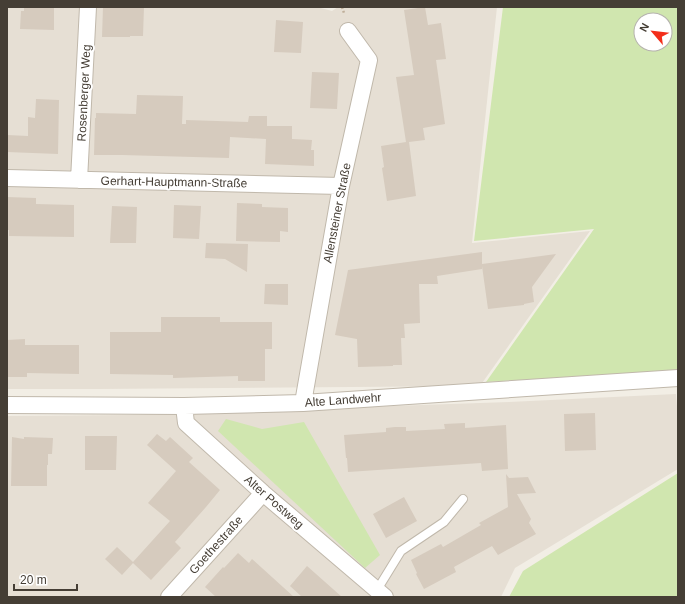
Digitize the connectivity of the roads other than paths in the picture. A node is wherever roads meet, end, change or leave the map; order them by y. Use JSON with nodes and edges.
{"nodes":[{"id":1,"x":88,"y":7,"type":"edge"},
{"id":2,"x":348,"y":31,"type":"dead end"},
{"id":3,"x":7,"y":178,"type":"edge"},
{"id":4,"x":79,"y":180,"type":"junction"},
{"id":5,"x":341,"y":186,"type":"junction"},
{"id":6,"x":678,"y":378,"type":"edge"},
{"id":7,"x":303,"y":403,"type":"junction"},
{"id":8,"x":7,"y":405,"type":"edge"},
{"id":9,"x":184,"y":406,"type":"junction"},
{"id":10,"x":263,"y":493,"type":"junction"},
{"id":11,"x":463,"y":499,"type":"dead end"},
{"id":12,"x":381,"y":594,"type":"edge"},
{"id":13,"x":169,"y":597,"type":"edge"}],
"edges":[{"from":1,"to":4,"type":"street","name":"Rosenberger Weg"},
{"from":2,"to":5,"type":"street","name":"Allensteiner Straße"},
{"from":3,"to":4,"type":"street","name":"Gerhart-Hauptmann-Straße"},
{"from":4,"to":5,"type":"street","name":"Gerhart-Hauptmann-Straße"},
{"from":5,"to":7,"type":"street","name":"Allensteiner Straße"},
{"from":6,"to":7,"type":"street","name":"Alte Landwehr"},
{"from":7,"to":9,"type":"street","name":"Alte Landwehr"},
{"from":8,"to":9,"type":"street","name":"Alte Landwehr"},
{"from":9,"to":10,"type":"street","name":"Alter Postweg"},
{"from":10,"to":12,"type":"street","name":"Alter Postweg"},
{"from":10,"to":13,"type":"street","name":"Goethestraße"},
{"from":11,"to":12,"type":"lane","name":"Alter Postweg"}]}
